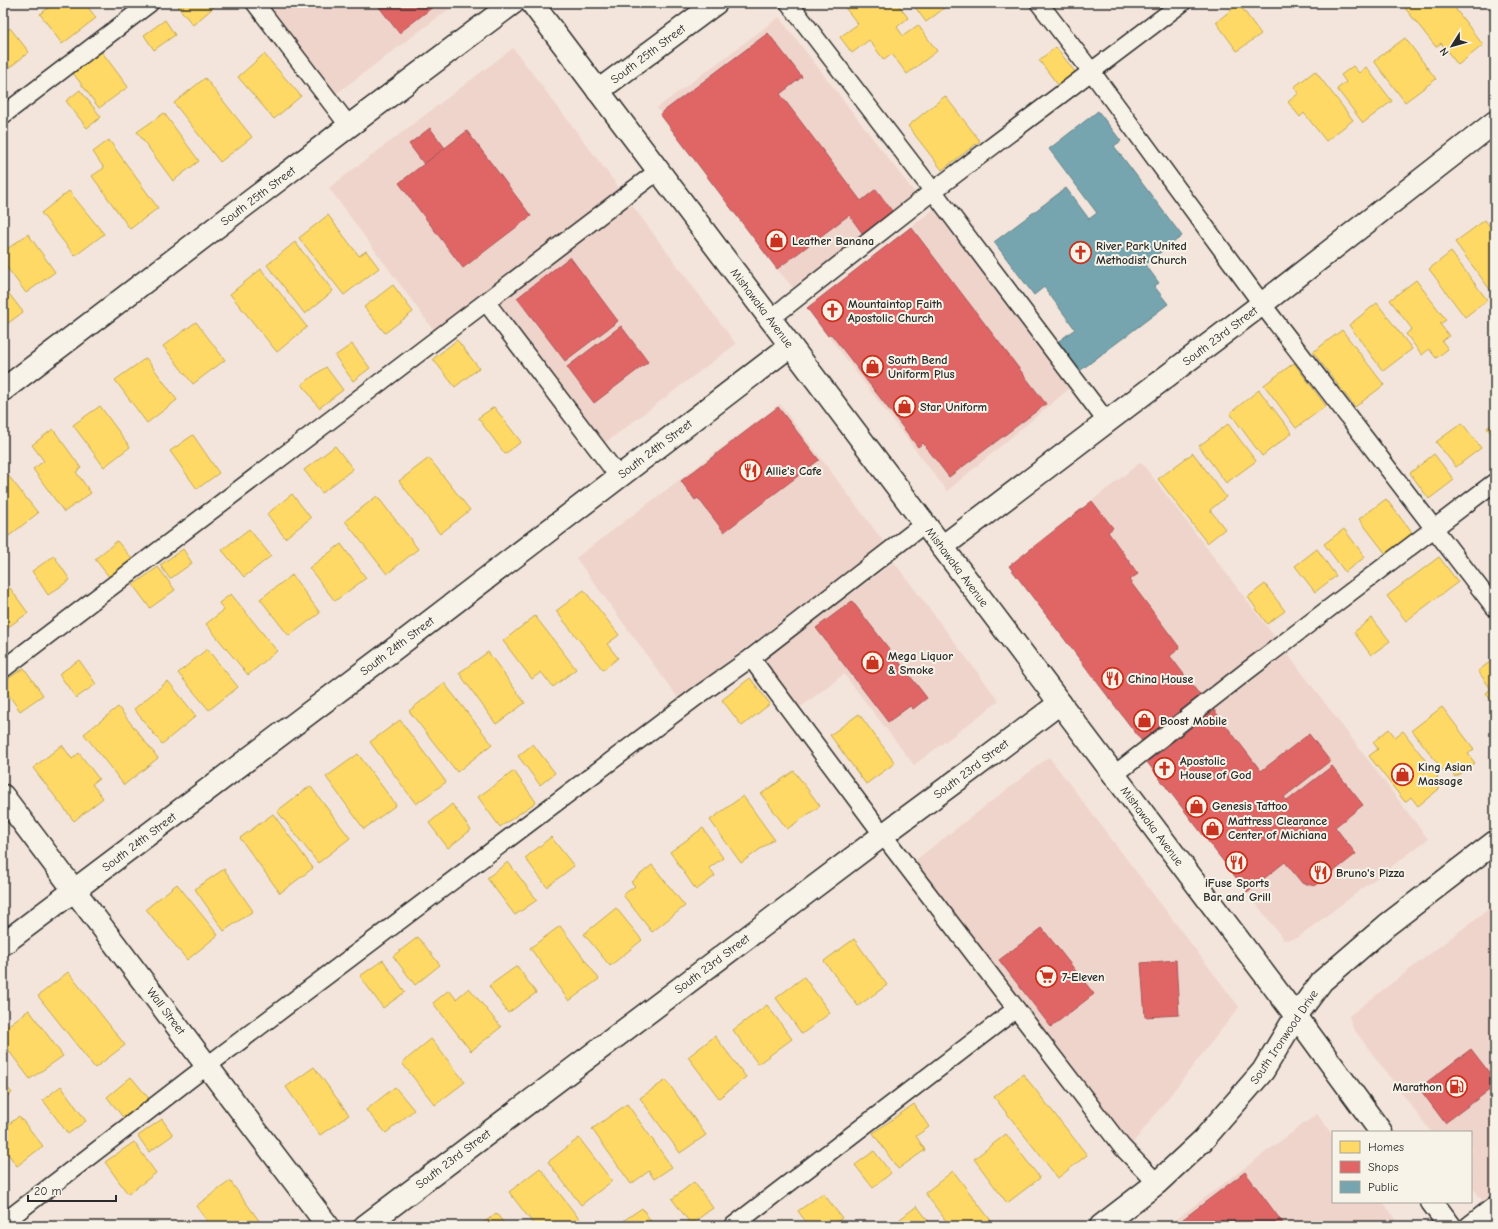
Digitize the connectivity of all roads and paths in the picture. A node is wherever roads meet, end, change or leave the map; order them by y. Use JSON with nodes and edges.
{"nodes":[{"id":1,"x":150,"y":3,"type":"edge"},
{"id":2,"x":255,"y":3,"type":"edge"},
{"id":3,"x":513,"y":3,"type":"edge"},
{"id":4,"x":532,"y":3,"type":"edge"},
{"id":5,"x":716,"y":3,"type":"edge"},
{"id":6,"x":789,"y":3,"type":"edge"},
{"id":7,"x":1039,"y":3,"type":"edge"},
{"id":8,"x":1182,"y":3,"type":"edge"},
{"id":9,"x":1092,"y":71,"type":"junction"},
{"id":10,"x":598,"y":91,"type":"junction"},
{"id":11,"x":3,"y":115,"type":"edge"},
{"id":12,"x":1495,"y":122,"type":"edge"},
{"id":13,"x":349,"y":126,"type":"junction"},
{"id":14,"x":658,"y":171,"type":"junction"},
{"id":15,"x":933,"y":191,"type":"junction"},
{"id":16,"x":486,"y":302,"type":"junction"},
{"id":17,"x":1262,"y":304,"type":"junction"},
{"id":18,"x":770,"y":319,"type":"junction"},
{"id":19,"x":790,"y":346,"type":"junction"},
{"id":20,"x":3,"y":390,"type":"edge"},
{"id":21,"x":1107,"y":422,"type":"junction"},
{"id":22,"x":619,"y":477,"type":"junction"},
{"id":23,"x":1495,"y":482,"type":"edge"},
{"id":24,"x":924,"y":524,"type":"junction"},
{"id":25,"x":1434,"y":529,"type":"junction"},
{"id":26,"x":942,"y":547,"type":"junction"},
{"id":27,"x":1495,"y":608,"type":"edge"},
{"id":28,"x":750,"y":658,"type":"junction"},
{"id":29,"x":3,"y":669,"type":"edge"},
{"id":30,"x":1060,"y":703,"type":"junction"},
{"id":31,"x":1114,"y":775,"type":"junction"},
{"id":32,"x":3,"y":796,"type":"edge"},
{"id":33,"x":882,"y":834,"type":"junction"},
{"id":34,"x":1495,"y":842,"type":"edge"},
{"id":35,"x":74,"y":891,"type":"junction"},
{"id":36,"x":3,"y":944,"type":"edge"},
{"id":37,"x":1016,"y":1009,"type":"junction"},
{"id":38,"x":1296,"y":1016,"type":"junction"},
{"id":39,"x":208,"y":1066,"type":"junction"},
{"id":40,"x":1380,"y":1131,"type":"edge"},
{"id":41,"x":1158,"y":1183,"type":"junction"},
{"id":42,"x":1433,"y":1203,"type":"edge"},
{"id":43,"x":1495,"y":1205,"type":"edge"},
{"id":44,"x":3,"y":1223,"type":"edge"},
{"id":45,"x":328,"y":1226,"type":"edge"},
{"id":46,"x":365,"y":1226,"type":"edge"},
{"id":47,"x":733,"y":1226,"type":"edge"},
{"id":48,"x":1101,"y":1226,"type":"edge"},
{"id":49,"x":1450,"y":1226,"type":"edge"},
{"id":50,"x":1468,"y":1226,"type":"edge"}],
"edges":[{"from":1,"to":11,"type":"lane"},
{"from":2,"to":13,"type":"lane"},
{"from":3,"to":13,"type":"street","name":"South 25th Street"},
{"from":4,"to":10,"type":"street","name":"Mishawaka Avenue"},
{"from":5,"to":10,"type":"street","name":"South 25th Street"},
{"from":6,"to":15,"type":"lane"},
{"from":7,"to":9,"type":"lane"},
{"from":8,"to":9,"type":"lane"},
{"from":9,"to":15,"type":"lane"},
{"from":9,"to":17,"type":"lane"},
{"from":10,"to":14,"type":"street","name":"Mishawaka Avenue"},
{"from":12,"to":17,"type":"street","name":"South 23rd Street"},
{"from":13,"to":20,"type":"street","name":"South 25th Street"},
{"from":14,"to":16,"type":"lane"},
{"from":14,"to":18,"type":"street","name":"Mishawaka Avenue"},
{"from":15,"to":18,"type":"lane"},
{"from":15,"to":21,"type":"lane"},
{"from":16,"to":22,"type":"lane"},
{"from":16,"to":29,"type":"lane"},
{"from":17,"to":21,"type":"street","name":"South 23rd Street"},
{"from":17,"to":25,"type":"lane"},
{"from":18,"to":19,"type":"street","name":"Mishawaka Avenue"},
{"from":19,"to":22,"type":"street","name":"South 24th Street"},
{"from":19,"to":24,"type":"street","name":"Mishawaka Avenue"},
{"from":21,"to":26,"type":"street","name":"South 23rd Street"},
{"from":22,"to":35,"type":"street","name":"South 24th Street"},
{"from":23,"to":25,"type":"lane"},
{"from":24,"to":26,"type":"street","name":"Mishawaka Avenue"},
{"from":24,"to":28,"type":"lane"},
{"from":25,"to":27,"type":"lane"},
{"from":25,"to":31,"type":"lane"},
{"from":26,"to":30,"type":"street","name":"Mishawaka Avenue"},
{"from":28,"to":33,"type":"lane"},
{"from":28,"to":39,"type":"lane"},
{"from":30,"to":31,"type":"street","name":"Mishawaka Avenue"},
{"from":30,"to":33,"type":"street","name":"South 23rd Street"},
{"from":31,"to":38,"type":"street","name":"Mishawaka Avenue"},
{"from":32,"to":35,"type":"street","name":"Wall Street"},
{"from":33,"to":37,"type":"lane"},
{"from":33,"to":46,"type":"street","name":"South 23rd Street"},
{"from":34,"to":38,"type":"street","name":"South Ironwood Drive"},
{"from":35,"to":36,"type":"street","name":"South 24th Street"},
{"from":35,"to":39,"type":"street","name":"Wall Street"},
{"from":37,"to":41,"type":"lane"},
{"from":37,"to":47,"type":"lane"},
{"from":38,"to":40,"type":"street","name":"Mishawaka Avenue"},
{"from":38,"to":41,"type":"street","name":"South Ironwood Drive"},
{"from":39,"to":44,"type":"lane"},
{"from":39,"to":45,"type":"street","name":"Wall Street"},
{"from":41,"to":48,"type":"street","name":"South Ironwood Drive"},
{"from":42,"to":49,"type":"street"},
{"from":43,"to":50,"type":"lane"}]}
